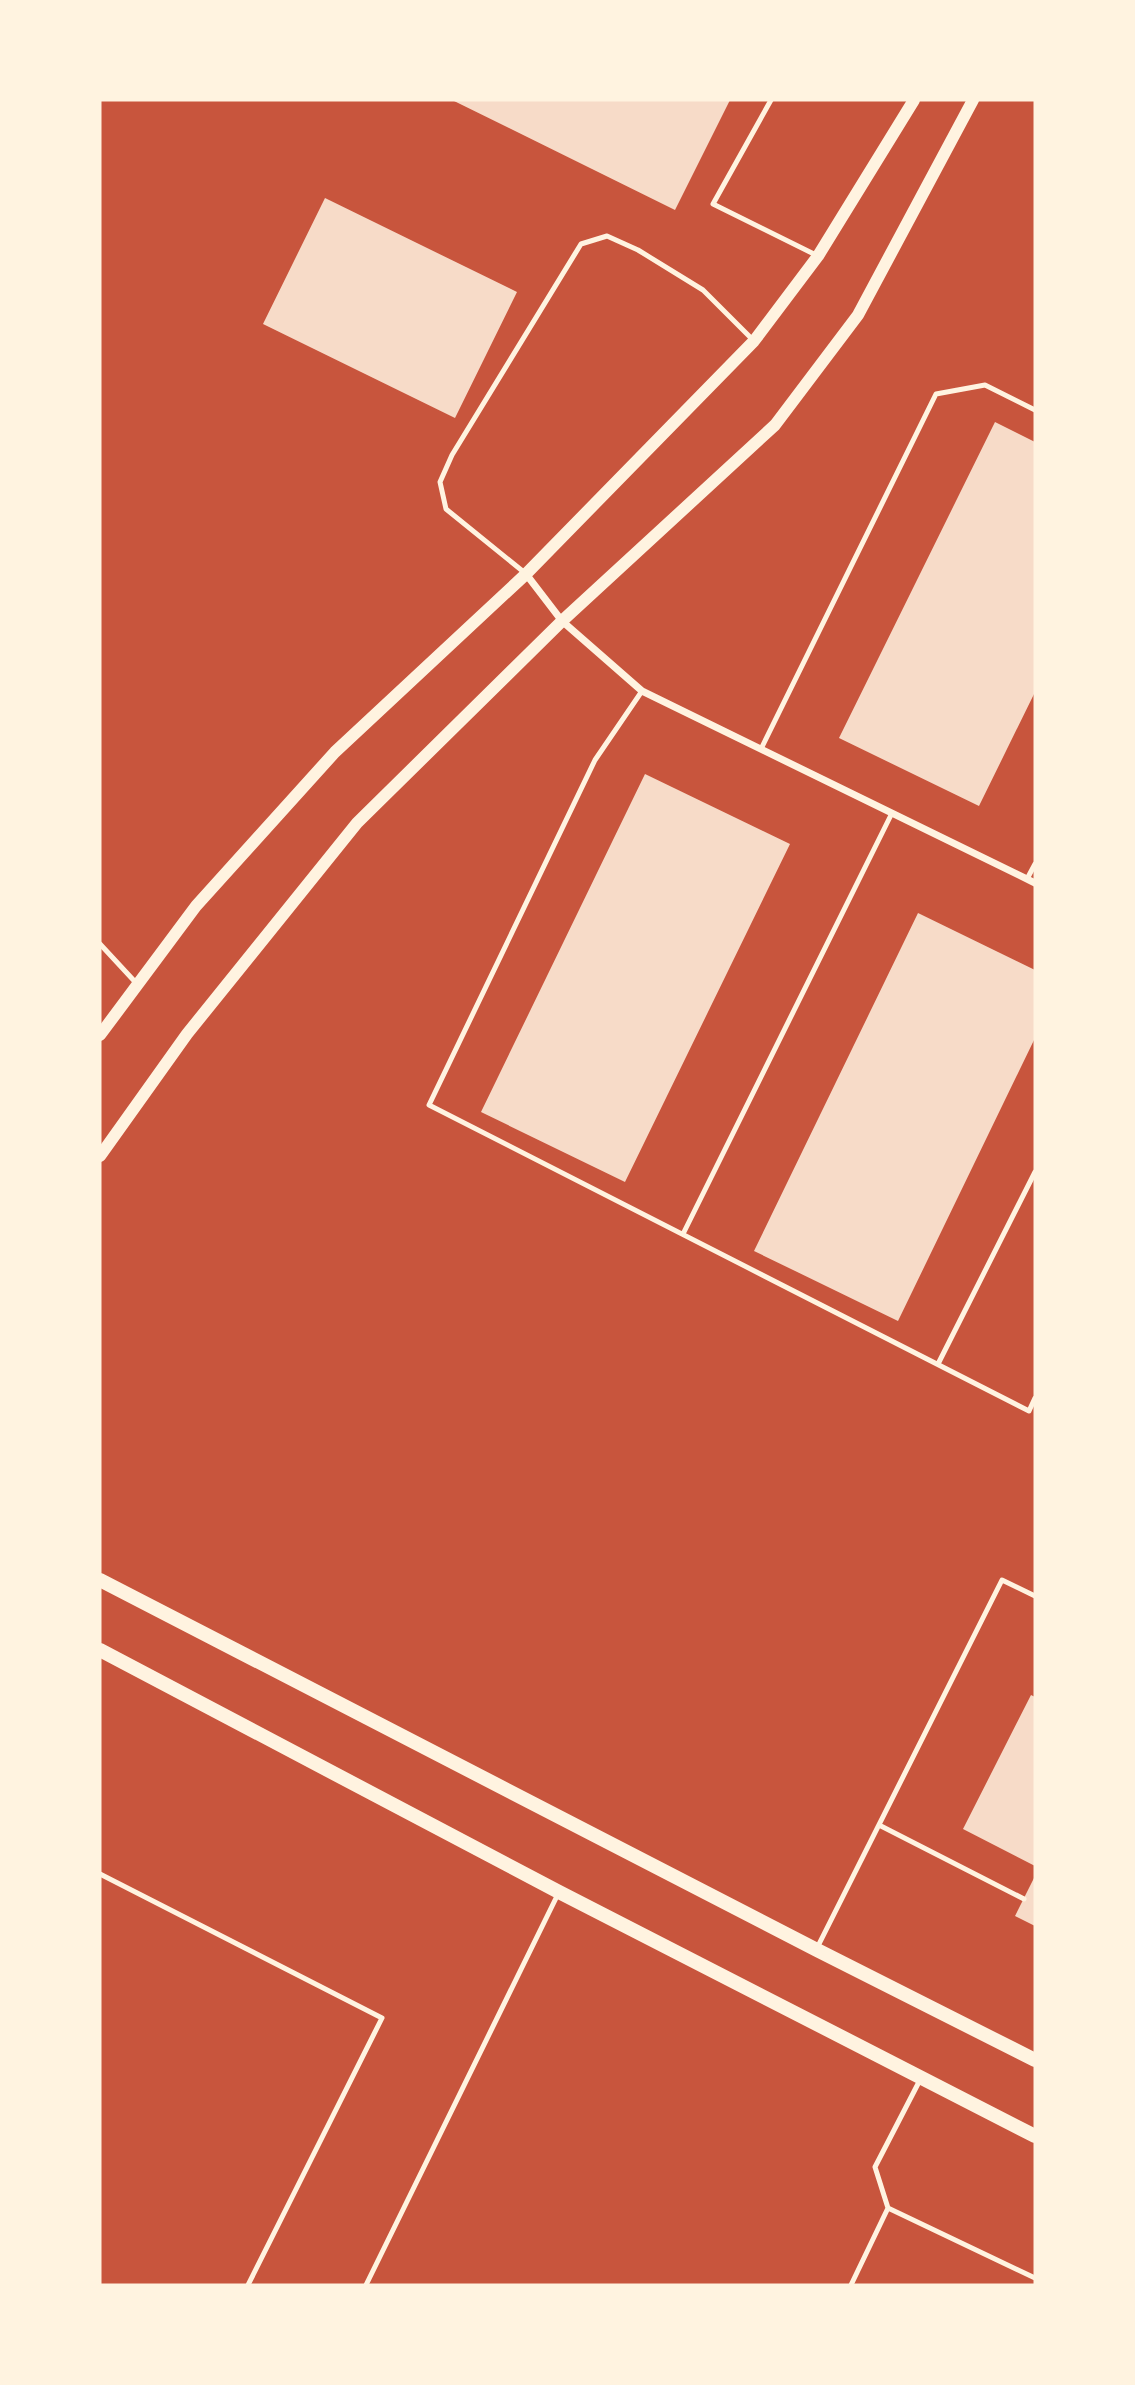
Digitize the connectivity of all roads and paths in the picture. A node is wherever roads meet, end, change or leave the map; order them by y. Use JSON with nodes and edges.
{"nodes":[{"id":1,"x":771,"y":100,"type":"edge"},
{"id":2,"x":914,"y":100,"type":"edge"},
{"id":3,"x":974,"y":100,"type":"edge"},
{"id":4,"x":818,"y":256,"type":"junction"},
{"id":5,"x":754,"y":341,"type":"junction"},
{"id":6,"x":1035,"y":410,"type":"edge"},
{"id":7,"x":526,"y":574,"type":"junction"},
{"id":8,"x":562,"y":621,"type":"junction"},
{"id":9,"x":642,"y":691,"type":"junction"},
{"id":10,"x":761,"y":749,"type":"junction"},
{"id":11,"x":892,"y":813,"type":"junction"},
{"id":12,"x":1035,"y":864,"type":"edge"},
{"id":13,"x":1031,"y":881,"type":"edge"},
{"id":14,"x":100,"y":944,"type":"edge"},
{"id":15,"x":138,"y":985,"type":"junction"},
{"id":16,"x":100,"y":1035,"type":"edge"},
{"id":17,"x":100,"y":1156,"type":"edge"},
{"id":18,"x":1035,"y":1172,"type":"edge"},
{"id":19,"x":682,"y":1234,"type":"junction"},
{"id":20,"x":938,"y":1364,"type":"junction"},
{"id":21,"x":1035,"y":1398,"type":"edge"},
{"id":22,"x":1032,"y":1412,"type":"edge"},
{"id":23,"x":100,"y":1580,"type":"edge"},
{"id":24,"x":1035,"y":1596,"type":"edge"},
{"id":25,"x":100,"y":1650,"type":"edge"},
{"id":26,"x":879,"y":1825,"type":"junction"},
{"id":27,"x":100,"y":1874,"type":"edge"},
{"id":28,"x":559,"y":1892,"type":"junction"},
{"id":29,"x":1024,"y":1899,"type":"dead end"},
{"id":30,"x":817,"y":1950,"type":"junction"},
{"id":31,"x":1035,"y":2060,"type":"edge"},
{"id":32,"x":921,"y":2078,"type":"junction"},
{"id":33,"x":1035,"y":2136,"type":"edge"},
{"id":34,"x":888,"y":2208,"type":"junction"},
{"id":35,"x":1035,"y":2278,"type":"edge"},
{"id":36,"x":248,"y":2285,"type":"edge"},
{"id":37,"x":366,"y":2285,"type":"edge"},
{"id":38,"x":851,"y":2285,"type":"edge"}],
"edges":[{"from":1,"to":4,"type":"lane"},
{"from":2,"to":4,"type":"street"},
{"from":3,"to":8,"type":"street"},
{"from":4,"to":5,"type":"street"},
{"from":5,"to":7,"type":"street"},
{"from":5,"to":7,"type":"lane"},
{"from":6,"to":10,"type":"lane"},
{"from":7,"to":8,"type":"street"},
{"from":7,"to":15,"type":"street"},
{"from":8,"to":9,"type":"street"},
{"from":8,"to":17,"type":"street"},
{"from":9,"to":10,"type":"street"},
{"from":9,"to":19,"type":"lane"},
{"from":10,"to":11,"type":"street"},
{"from":11,"to":13,"type":"street"},
{"from":11,"to":19,"type":"lane"},
{"from":12,"to":13,"type":"lane"},
{"from":14,"to":15,"type":"lane"},
{"from":15,"to":16,"type":"street"},
{"from":18,"to":20,"type":"lane"},
{"from":19,"to":20,"type":"lane"},
{"from":20,"to":22,"type":"lane"},
{"from":21,"to":22,"type":"lane"},
{"from":23,"to":30,"type":"main road"},
{"from":24,"to":26,"type":"lane"},
{"from":25,"to":28,"type":"main road"},
{"from":26,"to":29,"type":"lane"},
{"from":26,"to":30,"type":"lane"},
{"from":27,"to":36,"type":"lane"},
{"from":28,"to":32,"type":"main road"},
{"from":28,"to":37,"type":"lane"},
{"from":30,"to":31,"type":"main road"},
{"from":32,"to":33,"type":"main road"},
{"from":32,"to":34,"type":"lane"},
{"from":34,"to":35,"type":"lane"},
{"from":34,"to":38,"type":"lane"}]}
